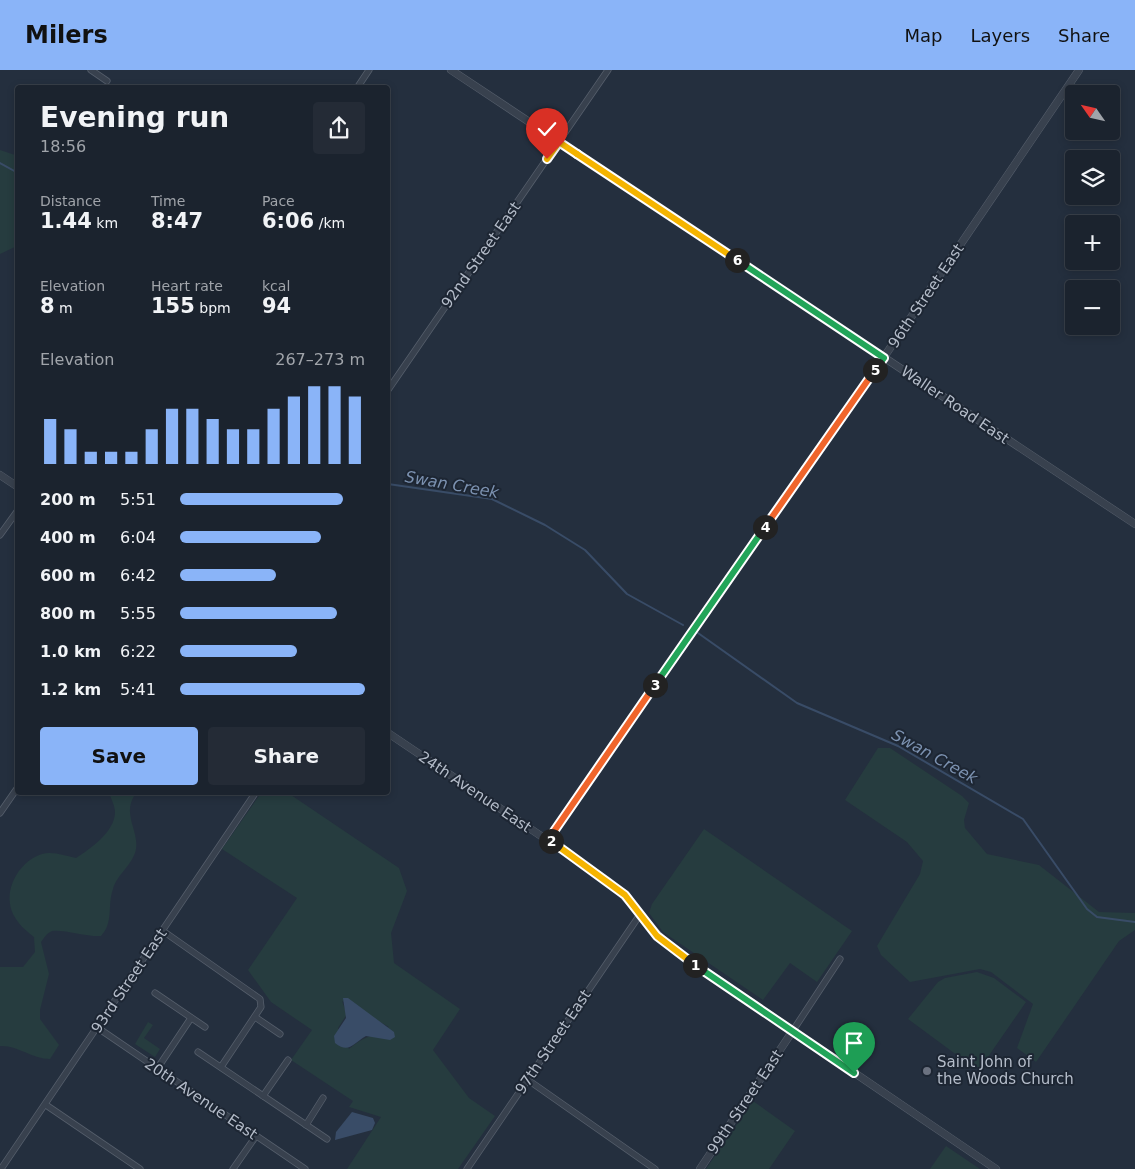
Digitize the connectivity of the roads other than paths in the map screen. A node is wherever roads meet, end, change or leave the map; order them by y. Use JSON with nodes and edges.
{"nodes":[{"id":1,"x":90,"y":70,"type":"edge"},
{"id":2,"x":369,"y":70,"type":"edge"},
{"id":3,"x":451,"y":70,"type":"edge"},
{"id":4,"x":608,"y":70,"type":"edge"},
{"id":5,"x":1079,"y":70,"type":"edge"},
{"id":6,"x":106,"y":81,"type":"dead end"},
{"id":7,"x":359,"y":85,"type":"edge"},
{"id":8,"x":559,"y":142,"type":"junction"},
{"id":9,"x":884,"y":358,"type":"junction"},
{"id":10,"x":390,"y":387,"type":"edge"},
{"id":11,"x":0,"y":475,"type":"edge"},
{"id":12,"x":15,"y":485,"type":"edge"},
{"id":13,"x":15,"y":514,"type":"edge"},
{"id":14,"x":1135,"y":524,"type":"edge"},
{"id":15,"x":0,"y":535,"type":"edge"},
{"id":16,"x":390,"y":734,"type":"edge"},
{"id":17,"x":15,"y":791,"type":"edge"},
{"id":18,"x":254,"y":795,"type":"edge"},
{"id":19,"x":0,"y":813,"type":"edge"},
{"id":20,"x":548,"y":840,"type":"junction"},
{"id":21,"x":640,"y":916,"type":"junction"},
{"id":22,"x":163,"y":931,"type":"junction"},
{"id":23,"x":840,"y":959,"type":"dead end"},
{"id":24,"x":155,"y":993,"type":"dead end"},
{"id":25,"x":255,"y":1017,"type":"junction"},
{"id":26,"x":191,"y":1018,"type":"junction"},
{"id":27,"x":205,"y":1027,"type":"dead end"},
{"id":28,"x":98,"y":1028,"type":"junction"},
{"id":29,"x":792,"y":1032,"type":"junction"},
{"id":30,"x":280,"y":1034,"type":"dead end"},
{"id":31,"x":198,"y":1052,"type":"dead end"},
{"id":32,"x":288,"y":1060,"type":"dead end"},
{"id":33,"x":221,"y":1067,"type":"junction"},
{"id":34,"x":157,"y":1069,"type":"junction"},
{"id":35,"x":528,"y":1080,"type":"junction"},
{"id":36,"x":263,"y":1096,"type":"junction"},
{"id":37,"x":323,"y":1098,"type":"dead end"},
{"id":38,"x":46,"y":1105,"type":"junction"},
{"id":39,"x":306,"y":1125,"type":"junction"},
{"id":40,"x":256,"y":1136,"type":"junction"},
{"id":41,"x":327,"y":1139,"type":"dead end"},
{"id":42,"x":1,"y":1169,"type":"edge"},
{"id":43,"x":140,"y":1169,"type":"edge"},
{"id":44,"x":233,"y":1169,"type":"edge"},
{"id":45,"x":305,"y":1169,"type":"edge"},
{"id":46,"x":467,"y":1169,"type":"edge"},
{"id":47,"x":655,"y":1169,"type":"edge"},
{"id":48,"x":700,"y":1169,"type":"edge"},
{"id":49,"x":996,"y":1169,"type":"edge"}],
"edges":[{"from":1,"to":6,"type":"street"},
{"from":2,"to":7,"type":"street"},
{"from":3,"to":8,"type":"street","name":"Waller Road East"},
{"from":4,"to":8,"type":"street","name":"92nd Street East"},
{"from":5,"to":9,"type":"street","name":"96th Street East"},
{"from":8,"to":9,"type":"street","name":"Waller Road East"},
{"from":8,"to":10,"type":"street","name":"92nd Street East"},
{"from":9,"to":14,"type":"street","name":"Waller Road East"},
{"from":9,"to":20,"type":"street","name":"96th Street East"},
{"from":11,"to":12,"type":"street"},
{"from":13,"to":15,"type":"street"},
{"from":16,"to":20,"type":"street","name":"24th Avenue East"},
{"from":17,"to":19,"type":"street"},
{"from":18,"to":22,"type":"street","name":"93rd Street East"},
{"from":20,"to":21,"type":"street","name":"24th Avenue East"},
{"from":21,"to":29,"type":"street","name":"24th Avenue East"},
{"from":21,"to":35,"type":"street","name":"97th Street East"},
{"from":22,"to":25,"type":"street"},
{"from":22,"to":28,"type":"street","name":"93rd Street East"},
{"from":23,"to":29,"type":"street","name":"99th Street East"},
{"from":24,"to":26,"type":"street"},
{"from":25,"to":30,"type":"street"},
{"from":25,"to":33,"type":"street"},
{"from":26,"to":27,"type":"street"},
{"from":26,"to":34,"type":"street"},
{"from":28,"to":34,"type":"street","name":"20th Avenue East"},
{"from":28,"to":38,"type":"street","name":"93rd Street East"},
{"from":29,"to":48,"type":"street","name":"99th Street East"},
{"from":29,"to":49,"type":"street","name":"24th Avenue East"},
{"from":31,"to":33,"type":"street"},
{"from":32,"to":36,"type":"street"},
{"from":33,"to":36,"type":"street"},
{"from":34,"to":40,"type":"street","name":"20th Avenue East"},
{"from":35,"to":46,"type":"street","name":"97th Street East"},
{"from":35,"to":47,"type":"street"},
{"from":36,"to":39,"type":"street"},
{"from":37,"to":39,"type":"street"},
{"from":38,"to":42,"type":"street","name":"93rd Street East"},
{"from":38,"to":43,"type":"street"},
{"from":39,"to":41,"type":"street"},
{"from":40,"to":44,"type":"street"},
{"from":40,"to":45,"type":"street","name":"20th Avenue East"}]}
